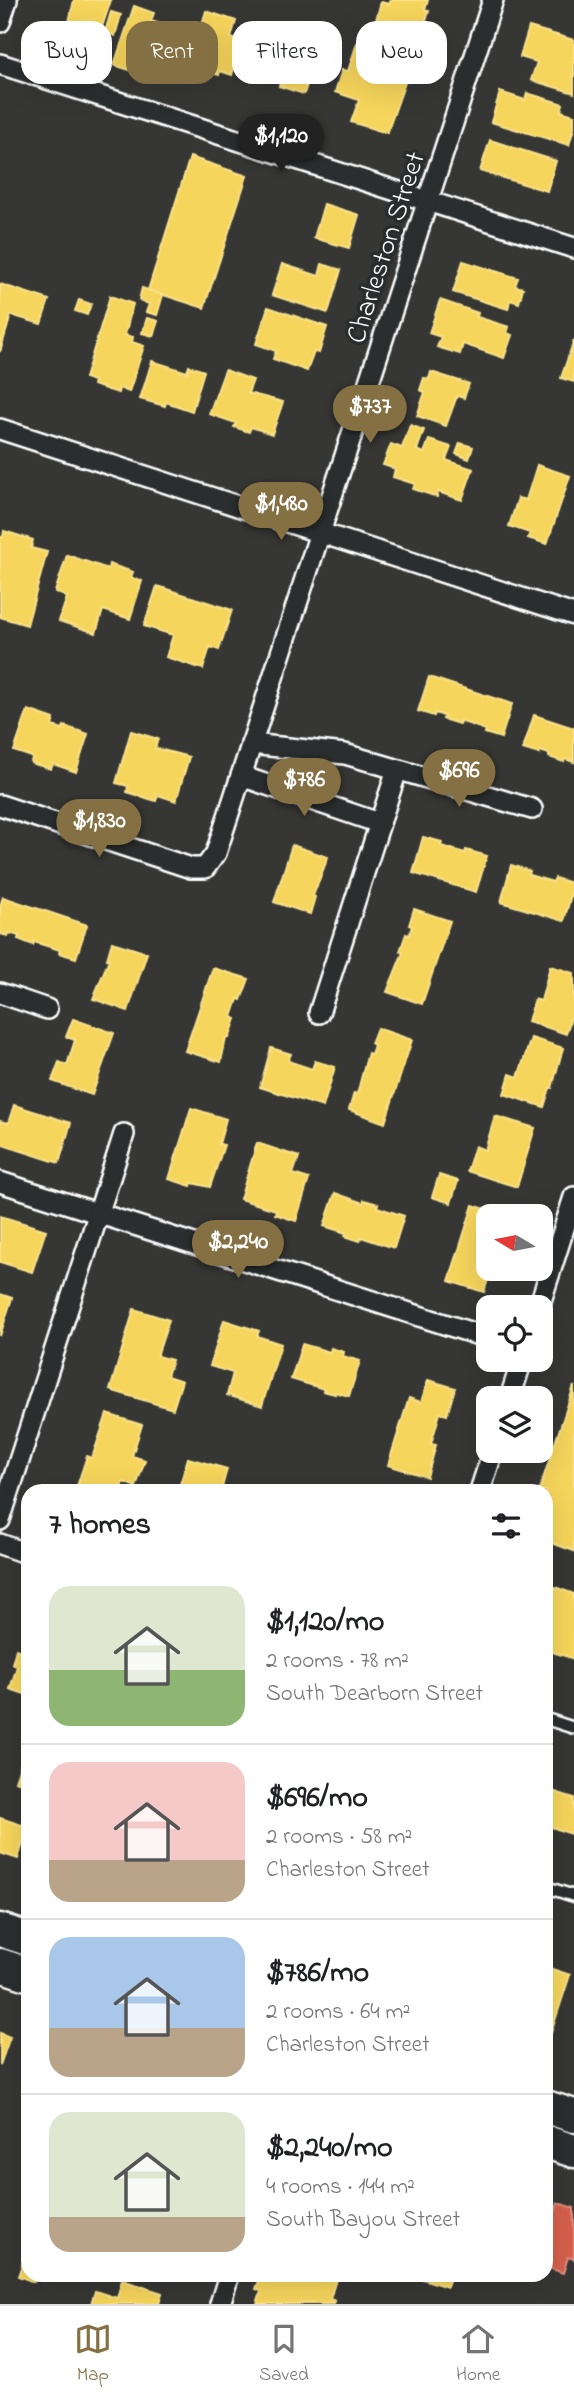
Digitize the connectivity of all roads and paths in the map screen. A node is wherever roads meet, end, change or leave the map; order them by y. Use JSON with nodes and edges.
{"nodes":[{"id":1,"x":7,"y":0,"type":"edge"},
{"id":2,"x":493,"y":0,"type":"edge"},
{"id":3,"x":0,"y":22,"type":"edge"},
{"id":4,"x":0,"y":64,"type":"edge"},
{"id":5,"x":428,"y":200,"type":"junction"},
{"id":6,"x":574,"y":247,"type":"edge"},
{"id":7,"x":0,"y":429,"type":"edge"},
{"id":8,"x":320,"y":533,"type":"junction"},
{"id":9,"x":574,"y":615,"type":"edge"},
{"id":10,"x":251,"y":744,"type":"junction"},
{"id":11,"x":397,"y":770,"type":"junction"},
{"id":12,"x":241,"y":776,"type":"junction"},
{"id":13,"x":0,"y":805,"type":"edge"},
{"id":14,"x":532,"y":809,"type":"dead end"},
{"id":15,"x":379,"y":823,"type":"junction"},
{"id":16,"x":0,"y":993,"type":"edge"},
{"id":17,"x":47,"y":1009,"type":"dead end"},
{"id":18,"x":318,"y":1013,"type":"dead end"},
{"id":19,"x":124,"y":1134,"type":"dead end"},
{"id":20,"x":0,"y":1182,"type":"edge"},
{"id":21,"x":573,"y":1207,"type":"edge"},
{"id":22,"x":99,"y":1215,"type":"junction"},
{"id":23,"x":543,"y":1295,"type":"edge"},
{"id":24,"x":476,"y":1334,"type":"edge"},
{"id":25,"x":489,"y":1463,"type":"edge"},
{"id":26,"x":482,"y":1484,"type":"edge"},
{"id":27,"x":0,"y":1520,"type":"edge"},
{"id":28,"x":0,"y":1544,"type":"edge"},
{"id":29,"x":21,"y":1552,"type":"edge"},
{"id":30,"x":553,"y":1720,"type":"edge"},
{"id":31,"x":574,"y":1728,"type":"edge"},
{"id":32,"x":553,"y":1889,"type":"edge"},
{"id":33,"x":574,"y":1896,"type":"edge"},
{"id":34,"x":0,"y":1930,"type":"edge"},
{"id":35,"x":21,"y":1937,"type":"edge"},
{"id":36,"x":0,"y":1965,"type":"edge"},
{"id":37,"x":21,"y":1972,"type":"edge"},
{"id":38,"x":553,"y":2109,"type":"edge"},
{"id":39,"x":574,"y":2116,"type":"edge"},
{"id":40,"x":553,"y":2144,"type":"edge"},
{"id":41,"x":574,"y":2151,"type":"edge"},
{"id":42,"x":227,"y":2282,"type":"edge"},
{"id":43,"x":220,"y":2304,"type":"edge"}],
"edges":[{"from":1,"to":3,"type":"street"},
{"from":2,"to":5,"type":"street","name":"Charleston Street"},
{"from":4,"to":5,"type":"street"},
{"from":5,"to":6,"type":"street"},
{"from":5,"to":8,"type":"street","name":"Charleston Street"},
{"from":7,"to":8,"type":"street"},
{"from":8,"to":9,"type":"street"},
{"from":8,"to":10,"type":"street","name":"Charleston Street"},
{"from":10,"to":11,"type":"street"},
{"from":10,"to":12,"type":"street","name":"Charleston Street"},
{"from":11,"to":14,"type":"street"},
{"from":11,"to":15,"type":"street"},
{"from":12,"to":13,"type":"street","name":"Charleston Street"},
{"from":12,"to":15,"type":"street"},
{"from":15,"to":18,"type":"street"},
{"from":16,"to":17,"type":"street"},
{"from":19,"to":22,"type":"street"},
{"from":20,"to":22,"type":"street"},
{"from":21,"to":23,"type":"street"},
{"from":22,"to":24,"type":"street"},
{"from":22,"to":27,"type":"street"},
{"from":25,"to":26,"type":"street"},
{"from":28,"to":29,"type":"street"},
{"from":30,"to":31,"type":"lane"},
{"from":32,"to":33,"type":"lane"},
{"from":34,"to":35,"type":"main road"},
{"from":36,"to":37,"type":"main road"},
{"from":38,"to":39,"type":"main road"},
{"from":40,"to":41,"type":"main road"},
{"from":42,"to":43,"type":"street"}]}
